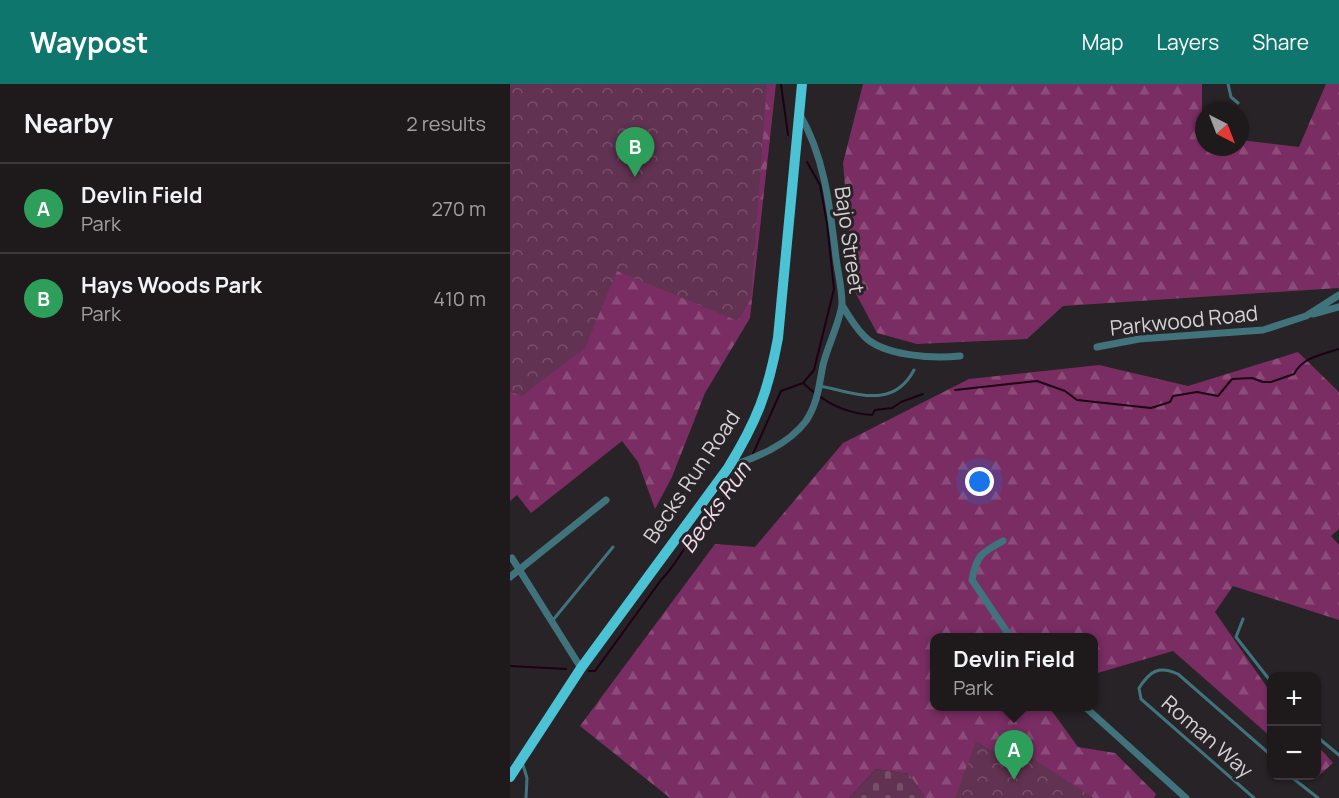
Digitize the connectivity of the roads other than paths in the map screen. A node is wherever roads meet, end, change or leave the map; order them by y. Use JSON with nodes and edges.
{"nodes":[{"id":1,"x":802,"y":84,"type":"edge"},
{"id":2,"x":1228,"y":84,"type":"edge"},
{"id":3,"x":1237,"y":102,"type":"edge"},
{"id":4,"x":799,"y":113,"type":"junction"},
{"id":5,"x":1339,"y":295,"type":"edge"},
{"id":6,"x":842,"y":305,"type":"junction"},
{"id":7,"x":1339,"y":307,"type":"edge"},
{"id":8,"x":1306,"y":316,"type":"junction"},
{"id":9,"x":1097,"y":347,"type":"dead end"},
{"id":10,"x":960,"y":357,"type":"dead end"},
{"id":11,"x":914,"y":370,"type":"dead end"},
{"id":12,"x":819,"y":389,"type":"junction"},
{"id":13,"x":728,"y":468,"type":"junction"},
{"id":14,"x":606,"y":500,"type":"dead end"},
{"id":15,"x":1003,"y":541,"type":"dead end"},
{"id":16,"x":613,"y":547,"type":"dead end"},
{"id":17,"x":512,"y":558,"type":"dead end"},
{"id":18,"x":519,"y":569,"type":"junction"},
{"id":19,"x":510,"y":577,"type":"edge"},
{"id":20,"x":1243,"y":619,"type":"dead end"},
{"id":21,"x":551,"y":622,"type":"junction"},
{"id":22,"x":1008,"y":633,"type":"edge"},
{"id":23,"x":581,"y":669,"type":"junction"},
{"id":24,"x":1267,"y":677,"type":"edge"},
{"id":25,"x":1089,"y":711,"type":"edge"},
{"id":26,"x":1321,"y":739,"type":"edge"},
{"id":27,"x":1267,"y":751,"type":"edge"},
{"id":28,"x":1339,"y":755,"type":"edge"},
{"id":29,"x":521,"y":760,"type":"junction"},
{"id":30,"x":510,"y":777,"type":"edge"},
{"id":31,"x":1295,"y":780,"type":"edge"},
{"id":32,"x":526,"y":798,"type":"edge"},
{"id":33,"x":1186,"y":798,"type":"edge"},
{"id":34,"x":1254,"y":798,"type":"edge"},
{"id":35,"x":1318,"y":798,"type":"edge"}],
"edges":[{"from":1,"to":4,"type":"main road","name":"Becks Run Road"},
{"from":2,"to":3,"type":"lane"},
{"from":4,"to":6,"type":"street","name":"Bajo Street"},
{"from":4,"to":13,"type":"main road","name":"Becks Run Road"},
{"from":5,"to":8,"type":"street","name":"Parkwood Road"},
{"from":6,"to":10,"type":"street"},
{"from":6,"to":12,"type":"street","name":"Bajo Street"},
{"from":7,"to":8,"type":"street"},
{"from":8,"to":9,"type":"street","name":"Parkwood Road"},
{"from":11,"to":12,"type":"lane"},
{"from":12,"to":13,"type":"street","name":"Bajo Street"},
{"from":13,"to":23,"type":"main road","name":"Becks Run Road"},
{"from":14,"to":18,"type":"street"},
{"from":15,"to":22,"type":"street"},
{"from":16,"to":21,"type":"lane"},
{"from":17,"to":18,"type":"street"},
{"from":18,"to":19,"type":"street"},
{"from":18,"to":21,"type":"street"},
{"from":20,"to":24,"type":"lane"},
{"from":21,"to":23,"type":"street"},
{"from":23,"to":29,"type":"main road","name":"Becks Run Road"},
{"from":25,"to":33,"type":"street"},
{"from":26,"to":28,"type":"lane"},
{"from":27,"to":34,"type":"lane","name":"Roman Way"},
{"from":29,"to":30,"type":"main road","name":"Becks Run Road"},
{"from":29,"to":32,"type":"lane"},
{"from":31,"to":35,"type":"lane"}]}
